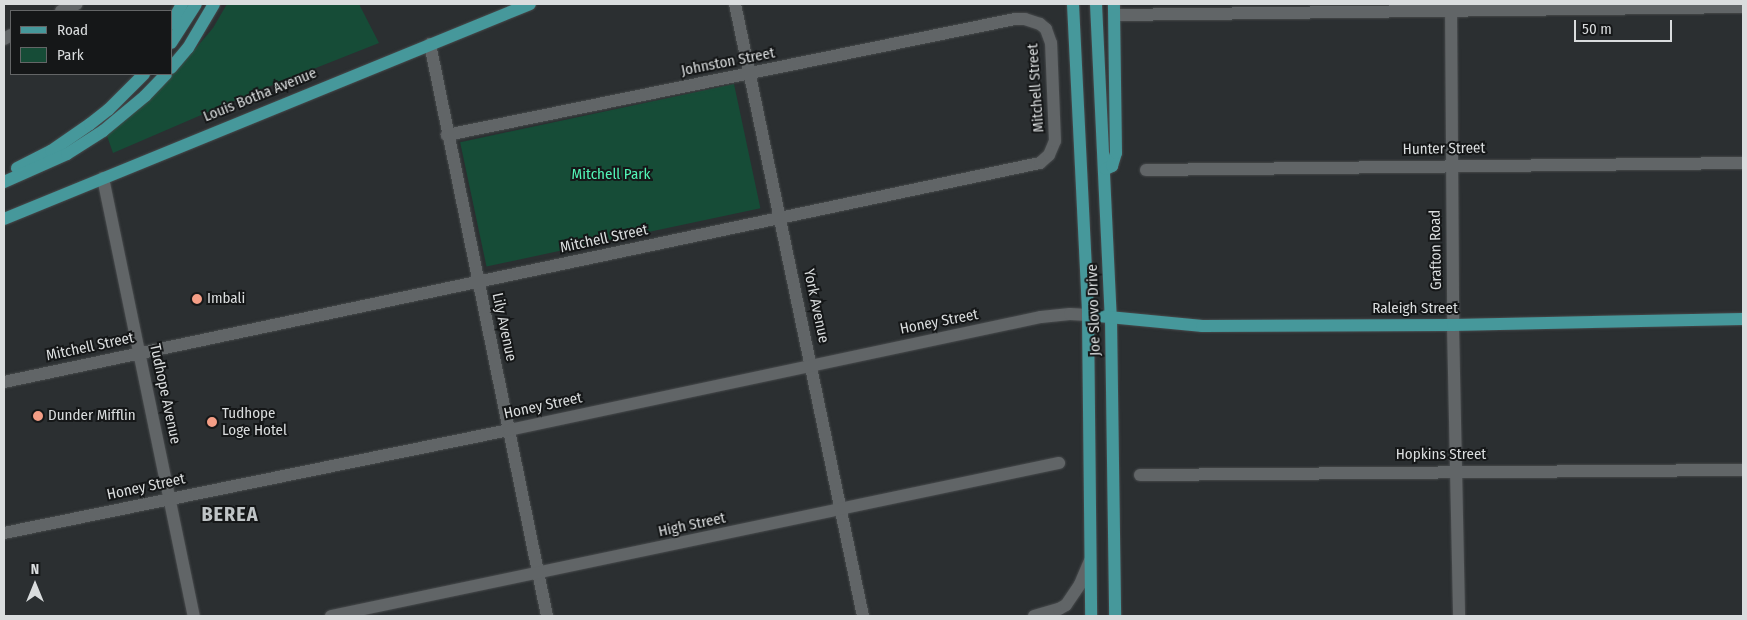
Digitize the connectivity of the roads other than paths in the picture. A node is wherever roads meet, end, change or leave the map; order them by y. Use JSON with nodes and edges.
{"nodes":[{"id":1,"x":77,"y":4,"type":"edge"},
{"id":2,"x":182,"y":4,"type":"edge"},
{"id":3,"x":196,"y":4,"type":"edge"},
{"id":4,"x":214,"y":4,"type":"edge"},
{"id":5,"x":530,"y":4,"type":"edge"},
{"id":6,"x":735,"y":4,"type":"edge"},
{"id":7,"x":1073,"y":4,"type":"edge"},
{"id":8,"x":1096,"y":4,"type":"edge"},
{"id":9,"x":1451,"y":7,"type":"edge"},
{"id":10,"x":1743,"y":7,"type":"edge"},
{"id":11,"x":63,"y":10,"type":"edge"},
{"id":12,"x":1114,"y":10,"type":"edge"},
{"id":13,"x":1015,"y":19,"type":"joint"},
{"id":14,"x":172,"y":22,"type":"edge"},
{"id":15,"x":172,"y":41,"type":"edge"},
{"id":16,"x":430,"y":44,"type":"junction"},
{"id":17,"x":172,"y":67,"type":"edge"},
{"id":18,"x":143,"y":75,"type":"edge"},
{"id":19,"x":165,"y":75,"type":"edge"},
{"id":20,"x":749,"y":75,"type":"junction"},
{"id":21,"x":447,"y":135,"type":"junction"},
{"id":22,"x":1743,"y":163,"type":"edge"},
{"id":23,"x":1452,"y":165,"type":"junction"},
{"id":24,"x":1106,"y":170,"type":"junction"},
{"id":25,"x":1146,"y":170,"type":"dead end"},
{"id":26,"x":4,"y":174,"type":"edge"},
{"id":27,"x":103,"y":178,"type":"junction"},
{"id":28,"x":4,"y":182,"type":"edge"},
{"id":29,"x":4,"y":219,"type":"edge"},
{"id":30,"x":780,"y":219,"type":"junction"},
{"id":31,"x":478,"y":282,"type":"junction"},
{"id":32,"x":1088,"y":315,"type":"junction"},
{"id":33,"x":1111,"y":318,"type":"junction"},
{"id":34,"x":1743,"y":319,"type":"edge"},
{"id":35,"x":1453,"y":325,"type":"junction"},
{"id":36,"x":140,"y":354,"type":"junction"},
{"id":37,"x":811,"y":365,"type":"junction"},
{"id":38,"x":4,"y":382,"type":"edge"},
{"id":39,"x":509,"y":430,"type":"junction"},
{"id":40,"x":1059,"y":463,"type":"dead end"},
{"id":41,"x":1743,"y":470,"type":"edge"},
{"id":42,"x":1457,"y":471,"type":"junction"},
{"id":43,"x":1140,"y":475,"type":"dead end"},
{"id":44,"x":170,"y":498,"type":"junction"},
{"id":45,"x":841,"y":510,"type":"junction"},
{"id":46,"x":4,"y":534,"type":"edge"},
{"id":47,"x":1090,"y":560,"type":"junction"},
{"id":48,"x":539,"y":574,"type":"junction"},
{"id":49,"x":194,"y":616,"type":"edge"},
{"id":50,"x":332,"y":616,"type":"edge"},
{"id":51,"x":547,"y":616,"type":"edge"},
{"id":52,"x":863,"y":616,"type":"edge"},
{"id":53,"x":1034,"y":616,"type":"edge"},
{"id":54,"x":1091,"y":616,"type":"edge"},
{"id":55,"x":1115,"y":616,"type":"edge"},
{"id":56,"x":1459,"y":616,"type":"edge"}],
"edges":[{"from":1,"to":11,"type":"street"},
{"from":2,"to":14,"type":"main road"},
{"from":3,"to":15,"type":"main road"},
{"from":4,"to":17,"type":"main road"},
{"from":5,"to":16,"type":"main road","name":"Louis Botha Avenue"},
{"from":6,"to":20,"type":"street","name":"York Avenue"},
{"from":7,"to":32,"type":"main road","name":"Joe Slovo Drive"},
{"from":8,"to":24,"type":"main road","name":"Joe Slovo Drive"},
{"from":9,"to":10,"type":"street"},
{"from":9,"to":12,"type":"street"},
{"from":9,"to":23,"type":"street","name":"Grafton Road"},
{"from":12,"to":24,"type":"main road"},
{"from":13,"to":20,"type":"street","name":"Johnston Street"},
{"from":13,"to":30,"type":"street","name":"Mitchell Street"},
{"from":16,"to":21,"type":"street","name":"Lily Avenue"},
{"from":16,"to":27,"type":"main road","name":"Louis Botha Avenue"},
{"from":18,"to":26,"type":"main road"},
{"from":19,"to":28,"type":"main road"},
{"from":20,"to":21,"type":"street","name":"Johnston Street"},
{"from":20,"to":30,"type":"street","name":"York Avenue"},
{"from":21,"to":31,"type":"street","name":"Lily Avenue"},
{"from":22,"to":23,"type":"street","name":"Hunter Street"},
{"from":23,"to":25,"type":"street","name":"Hunter Street"},
{"from":23,"to":35,"type":"street","name":"Grafton Road"},
{"from":24,"to":33,"type":"main road","name":"Joe Slovo Drive"},
{"from":27,"to":29,"type":"main road","name":"Louis Botha Avenue"},
{"from":27,"to":36,"type":"street","name":"Tudhope Avenue"},
{"from":30,"to":31,"type":"street","name":"Mitchell Street"},
{"from":30,"to":37,"type":"street","name":"York Avenue"},
{"from":31,"to":36,"type":"street","name":"Mitchell Street"},
{"from":31,"to":39,"type":"street","name":"Lily Avenue"},
{"from":32,"to":33,"type":"main road","name":"Raleigh Street"},
{"from":32,"to":37,"type":"street","name":"Honey Street"},
{"from":32,"to":47,"type":"main road","name":"Joe Slovo Drive"},
{"from":33,"to":35,"type":"main road","name":"Raleigh Street"},
{"from":33,"to":55,"type":"main road","name":"Joe Slovo Drive"},
{"from":34,"to":35,"type":"main road","name":"Raleigh Street"},
{"from":35,"to":42,"type":"street","name":"Grafton Road"},
{"from":36,"to":38,"type":"street","name":"Mitchell Street"},
{"from":36,"to":44,"type":"street","name":"Tudhope Avenue"},
{"from":37,"to":39,"type":"street","name":"Honey Street"},
{"from":37,"to":45,"type":"street","name":"York Avenue"},
{"from":39,"to":44,"type":"street","name":"Honey Street"},
{"from":39,"to":48,"type":"street","name":"Lily Avenue"},
{"from":40,"to":45,"type":"street","name":"High Street"},
{"from":41,"to":42,"type":"street","name":"Hopkins Street"},
{"from":42,"to":43,"type":"street","name":"Hopkins Street"},
{"from":42,"to":56,"type":"street","name":"Grafton Road"},
{"from":44,"to":46,"type":"street","name":"Honey Street"},
{"from":44,"to":49,"type":"street","name":"Tudhope Avenue"},
{"from":45,"to":48,"type":"street","name":"High Street"},
{"from":45,"to":52,"type":"street","name":"York Avenue"},
{"from":47,"to":53,"type":"street"},
{"from":47,"to":54,"type":"main road","name":"Joe Slovo Drive"},
{"from":48,"to":50,"type":"street","name":"High Street"},
{"from":48,"to":51,"type":"street","name":"Lily Avenue"}]}
